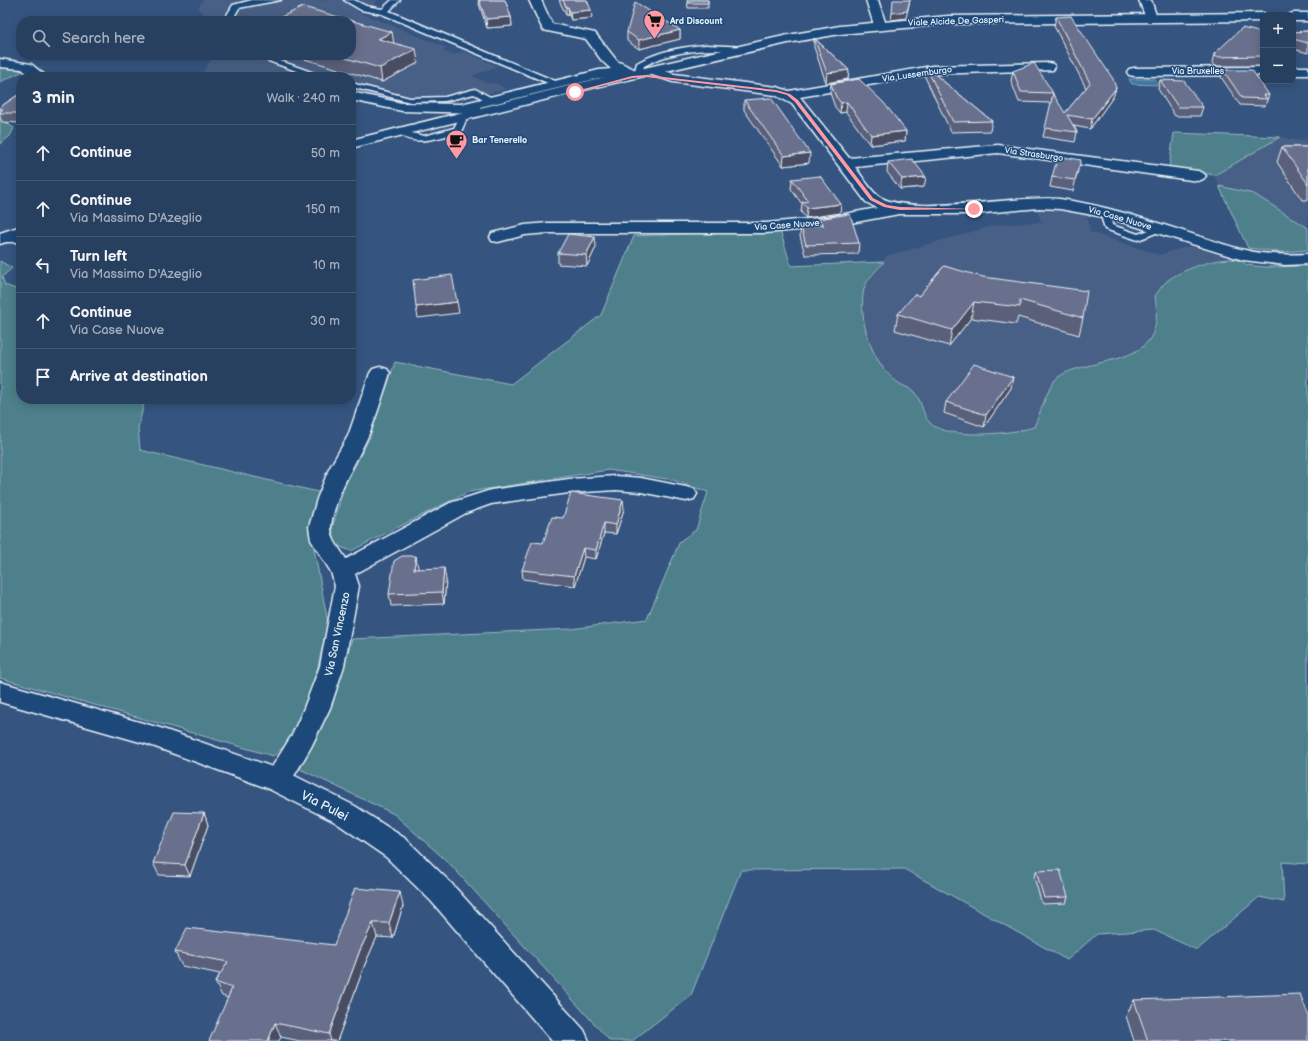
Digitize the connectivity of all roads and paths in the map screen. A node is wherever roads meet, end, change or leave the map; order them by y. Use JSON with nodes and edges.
{"nodes":[{"id":1,"x":277,"y":0,"type":"edge"},
{"id":2,"x":348,"y":0,"type":"edge"},
{"id":3,"x":396,"y":0,"type":"edge"},
{"id":4,"x":535,"y":0,"type":"edge"},
{"id":5,"x":872,"y":0,"type":"edge"},
{"id":6,"x":1145,"y":0,"type":"edge"},
{"id":7,"x":384,"y":12,"type":"junction"},
{"id":8,"x":231,"y":16,"type":"edge"},
{"id":9,"x":1260,"y":17,"type":"edge"},
{"id":10,"x":1296,"y":17,"type":"edge"},
{"id":11,"x":1308,"y":17,"type":"edge"},
{"id":12,"x":1151,"y":18,"type":"junction"},
{"id":13,"x":880,"y":25,"type":"junction"},
{"id":14,"x":747,"y":48,"type":"junction"},
{"id":15,"x":271,"y":60,"type":"edge"},
{"id":16,"x":609,"y":61,"type":"junction"},
{"id":17,"x":0,"y":63,"type":"edge"},
{"id":18,"x":1048,"y":66,"type":"dead end"},
{"id":19,"x":654,"y":71,"type":"junction"},
{"id":20,"x":1260,"y":71,"type":"edge"},
{"id":21,"x":1296,"y":71,"type":"edge"},
{"id":22,"x":1308,"y":71,"type":"edge"},
{"id":23,"x":32,"y":72,"type":"edge"},
{"id":24,"x":306,"y":72,"type":"edge"},
{"id":25,"x":1134,"y":72,"type":"dead end"},
{"id":26,"x":599,"y":74,"type":"junction"},
{"id":27,"x":632,"y":74,"type":"junction"},
{"id":28,"x":673,"y":78,"type":"junction"},
{"id":29,"x":558,"y":84,"type":"junction"},
{"id":30,"x":356,"y":86,"type":"edge"},
{"id":31,"x":788,"y":95,"type":"junction"},
{"id":32,"x":356,"y":97,"type":"edge"},
{"id":33,"x":492,"y":100,"type":"junction"},
{"id":34,"x":478,"y":111,"type":"junction"},
{"id":35,"x":462,"y":114,"type":"junction"},
{"id":36,"x":356,"y":144,"type":"edge"},
{"id":37,"x":356,"y":144,"type":"edge"},
{"id":38,"x":846,"y":163,"type":"junction"},
{"id":39,"x":1198,"y":176,"type":"dead end"},
{"id":40,"x":900,"y":209,"type":"junction"},
{"id":41,"x":16,"y":233,"type":"edge"},
{"id":42,"x":498,"y":236,"type":"dead end"},
{"id":43,"x":0,"y":239,"type":"edge"},
{"id":44,"x":16,"y":239,"type":"edge"},
{"id":45,"x":1308,"y":259,"type":"edge"},
{"id":46,"x":380,"y":373,"type":"dead end"},
{"id":47,"x":686,"y":494,"type":"dead end"},
{"id":48,"x":342,"y":571,"type":"junction"},
{"id":49,"x":0,"y":692,"type":"edge"},
{"id":50,"x":277,"y":780,"type":"junction"},
{"id":51,"x":573,"y":1041,"type":"edge"}],
"edges":[{"from":1,"to":8,"type":"lane"},
{"from":2,"to":7,"type":"lane"},
{"from":3,"to":7,"type":"lane"},
{"from":4,"to":16,"type":"street"},
{"from":5,"to":13,"type":"street"},
{"from":6,"to":12,"type":"street"},
{"from":7,"to":29,"type":"lane"},
{"from":9,"to":12,"type":"street","name":"Viale Alcide De Gasperi"},
{"from":10,"to":11,"type":"street"},
{"from":12,"to":13,"type":"street","name":"Viale Alcide De Gasperi"},
{"from":13,"to":14,"type":"street","name":"Viale Alcide De Gasperi"},
{"from":14,"to":19,"type":"street","name":"Viale Alcide De Gasperi"},
{"from":14,"to":27,"type":"lane"},
{"from":15,"to":24,"type":"lane"},
{"from":16,"to":26,"type":"street"},
{"from":16,"to":27,"type":"street"},
{"from":17,"to":23,"type":"street"},
{"from":18,"to":31,"type":"street","name":"Via Lussemburgo"},
{"from":19,"to":27,"type":"street","name":"Viale Alcide De Gasperi"},
{"from":19,"to":28,"type":"street"},
{"from":20,"to":25,"type":"street","name":"Via Bruxelles"},
{"from":21,"to":22,"type":"street"},
{"from":26,"to":27,"type":"street"},
{"from":26,"to":29,"type":"street"},
{"from":27,"to":28,"type":"street"},
{"from":27,"to":34,"type":"street"},
{"from":27,"to":35,"type":"street"},
{"from":28,"to":31,"type":"street"},
{"from":29,"to":33,"type":"street"},
{"from":30,"to":33,"type":"lane"},
{"from":31,"to":38,"type":"street"},
{"from":32,"to":35,"type":"street"},
{"from":33,"to":35,"type":"street"},
{"from":34,"to":35,"type":"street"},
{"from":34,"to":36,"type":"street"},
{"from":35,"to":37,"type":"street"},
{"from":38,"to":39,"type":"street","name":"Via Strasburgo"},
{"from":38,"to":40,"type":"street"},
{"from":40,"to":42,"type":"street","name":"Via Case Nuove"},
{"from":40,"to":45,"type":"street","name":"Via Case Nuove"},
{"from":41,"to":43,"type":"street"},
{"from":43,"to":44,"type":"lane"},
{"from":46,"to":48,"type":"street","name":"Via San Vincenzo"},
{"from":47,"to":48,"type":"street"},
{"from":48,"to":50,"type":"street","name":"Via San Vincenzo"},
{"from":49,"to":50,"type":"street","name":"Via Pulei"},
{"from":50,"to":51,"type":"street","name":"Via Pulei"}]}
